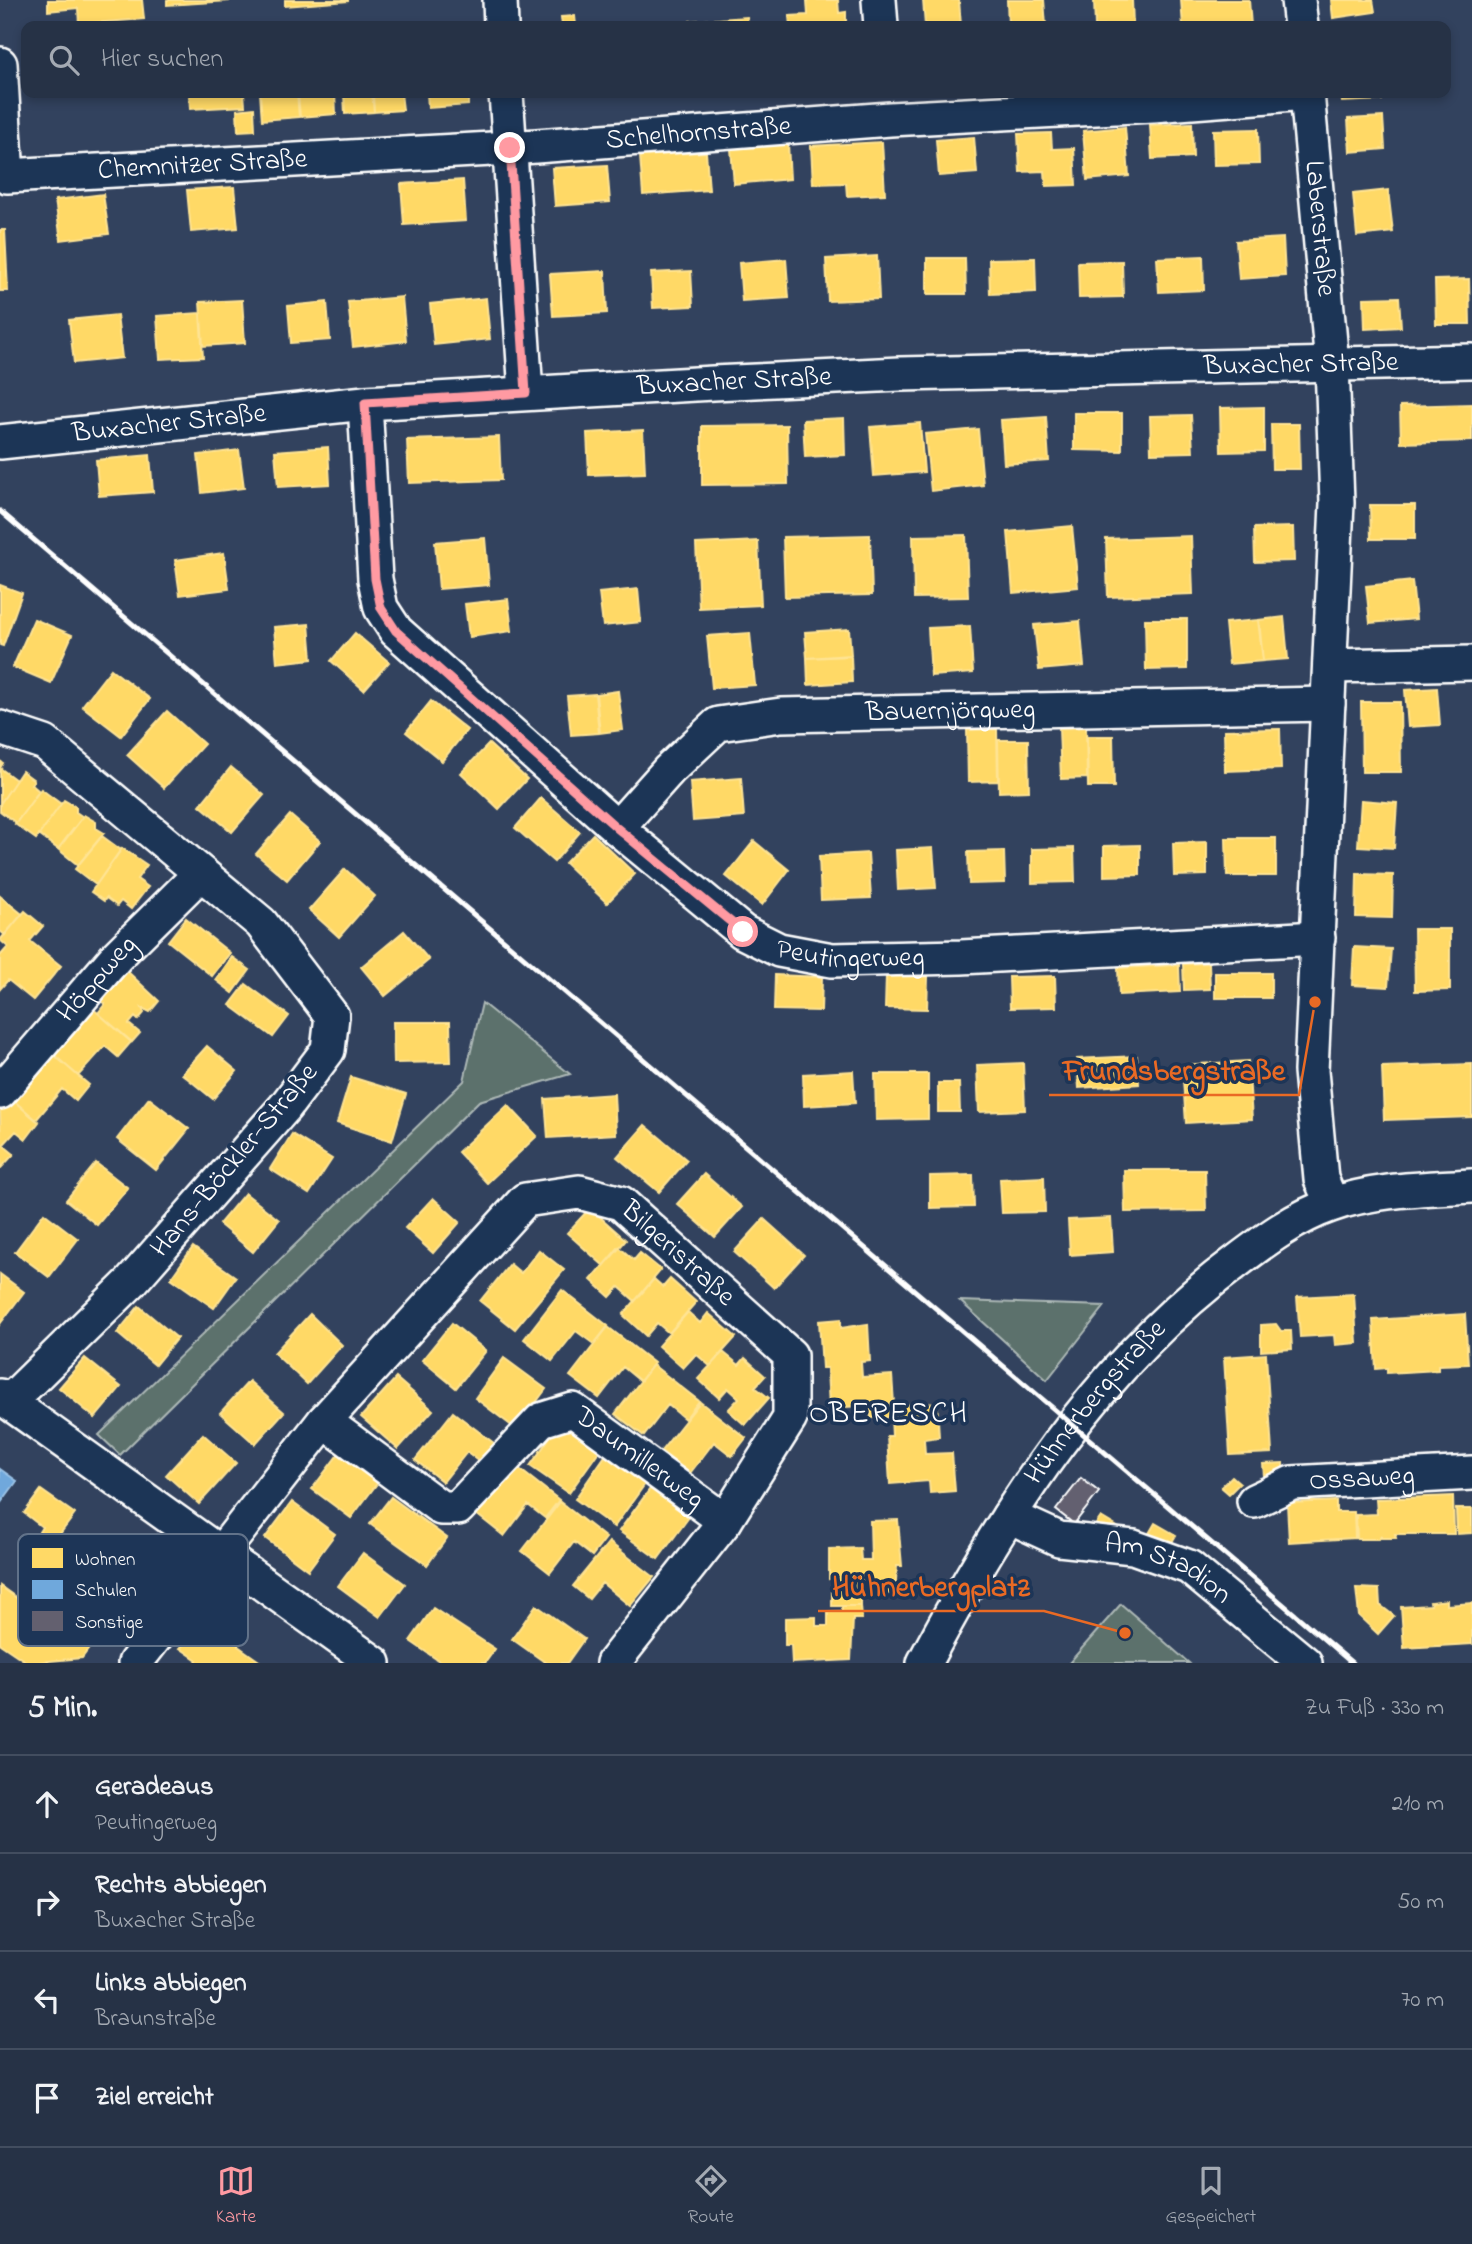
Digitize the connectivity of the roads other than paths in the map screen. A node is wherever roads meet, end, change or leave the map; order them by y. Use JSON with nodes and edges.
{"nodes":[{"id":1,"x":499,"y":0,"type":"edge"},
{"id":2,"x":878,"y":0,"type":"edge"},
{"id":3,"x":1298,"y":0,"type":"edge"},
{"id":4,"x":501,"y":21,"type":"edge"},
{"id":5,"x":880,"y":21,"type":"edge"},
{"id":6,"x":1300,"y":21,"type":"edge"},
{"id":7,"x":0,"y":64,"type":"edge"},
{"id":8,"x":506,"y":98,"type":"edge"},
{"id":9,"x":1243,"y":98,"type":"edge"},
{"id":10,"x":1307,"y":98,"type":"edge"},
{"id":11,"x":888,"y":106,"type":"edge"},
{"id":12,"x":510,"y":148,"type":"junction"},
{"id":13,"x":1472,"y":360,"type":"edge"},
{"id":14,"x":1332,"y":364,"type":"junction"},
{"id":15,"x":526,"y":393,"type":"junction"},
{"id":16,"x":365,"y":403,"type":"junction"},
{"id":17,"x":0,"y":442,"type":"edge"},
{"id":18,"x":1472,"y":663,"type":"edge"},
{"id":19,"x":1331,"y":666,"type":"junction"},
{"id":20,"x":1328,"y":704,"type":"junction"},
{"id":21,"x":0,"y":729,"type":"edge"},
{"id":22,"x":617,"y":828,"type":"junction"},
{"id":23,"x":200,"y":874,"type":"junction"},
{"id":24,"x":1318,"y":938,"type":"junction"},
{"id":25,"x":0,"y":1092,"type":"edge"},
{"id":26,"x":1472,"y":1186,"type":"edge"},
{"id":27,"x":1332,"y":1204,"type":"junction"},
{"id":28,"x":5,"y":1399,"type":"edge"},
{"id":29,"x":324,"y":1421,"type":"junction"},
{"id":30,"x":1472,"y":1474,"type":"edge"},
{"id":31,"x":1254,"y":1501,"type":"dead end"},
{"id":32,"x":1009,"y":1516,"type":"junction"},
{"id":33,"x":724,"y":1521,"type":"junction"},
{"id":34,"x":194,"y":1534,"type":"edge"},
{"id":35,"x":233,"y":1534,"type":"edge"},
{"id":36,"x":248,"y":1573,"type":"edge"},
{"id":37,"x":148,"y":1646,"type":"edge"},
{"id":38,"x":135,"y":1663,"type":"edge"},
{"id":39,"x":374,"y":1663,"type":"edge"},
{"id":40,"x":613,"y":1663,"type":"edge"},
{"id":41,"x":924,"y":1663,"type":"edge"},
{"id":42,"x":1305,"y":1663,"type":"edge"}],
"edges":[{"from":1,"to":4,"type":"street"},
{"from":2,"to":5,"type":"street"},
{"from":3,"to":6,"type":"street"},
{"from":7,"to":12,"type":"street","name":"Chemnitzer Straße"},
{"from":8,"to":12,"type":"street"},
{"from":9,"to":11,"type":"street","name":"Schelhornstraße"},
{"from":10,"to":14,"type":"street","name":"Laberstraße"},
{"from":11,"to":12,"type":"street","name":"Schelhornstraße"},
{"from":12,"to":15,"type":"street"},
{"from":13,"to":14,"type":"street","name":"Buxacher Straße"},
{"from":14,"to":15,"type":"street","name":"Buxacher Straße"},
{"from":14,"to":19,"type":"street","name":"Laberstraße"},
{"from":15,"to":16,"type":"street","name":"Buxacher Straße"},
{"from":16,"to":17,"type":"street","name":"Buxacher Straße"},
{"from":16,"to":22,"type":"street","name":"Peutingerweg"},
{"from":18,"to":19,"type":"street"},
{"from":19,"to":20,"type":"street","name":"Laberstraße"},
{"from":20,"to":22,"type":"street","name":"Bauernjörgweg"},
{"from":20,"to":24,"type":"street","name":"Laberstraße"},
{"from":21,"to":23,"type":"street","name":"Hans-Böckler-Straße"},
{"from":22,"to":24,"type":"street","name":"Peutingerweg"},
{"from":23,"to":25,"type":"street","name":"Höppweg"},
{"from":23,"to":28,"type":"street","name":"Hans-Böckler-Straße"},
{"from":24,"to":27,"type":"street","name":"Laberstraße"},
{"from":26,"to":27,"type":"street","name":"Hühnerbergstraße"},
{"from":27,"to":32,"type":"street","name":"Hühnerbergstraße"},
{"from":28,"to":34,"type":"street"},
{"from":29,"to":33,"type":"street","name":"Daumillerweg"},
{"from":29,"to":33,"type":"street","name":"Bilgeristraße"},
{"from":29,"to":35,"type":"street","name":"Bilgeristraße"},
{"from":30,"to":31,"type":"street","name":"Ossaweg"},
{"from":32,"to":41,"type":"street","name":"Hühnerbergstraße"},
{"from":32,"to":42,"type":"street","name":"Am Stadion"},
{"from":33,"to":40,"type":"street","name":"Bilgeristraße"},
{"from":36,"to":39,"type":"street"},
{"from":37,"to":38,"type":"street","name":"Bilgeristraße"}]}
